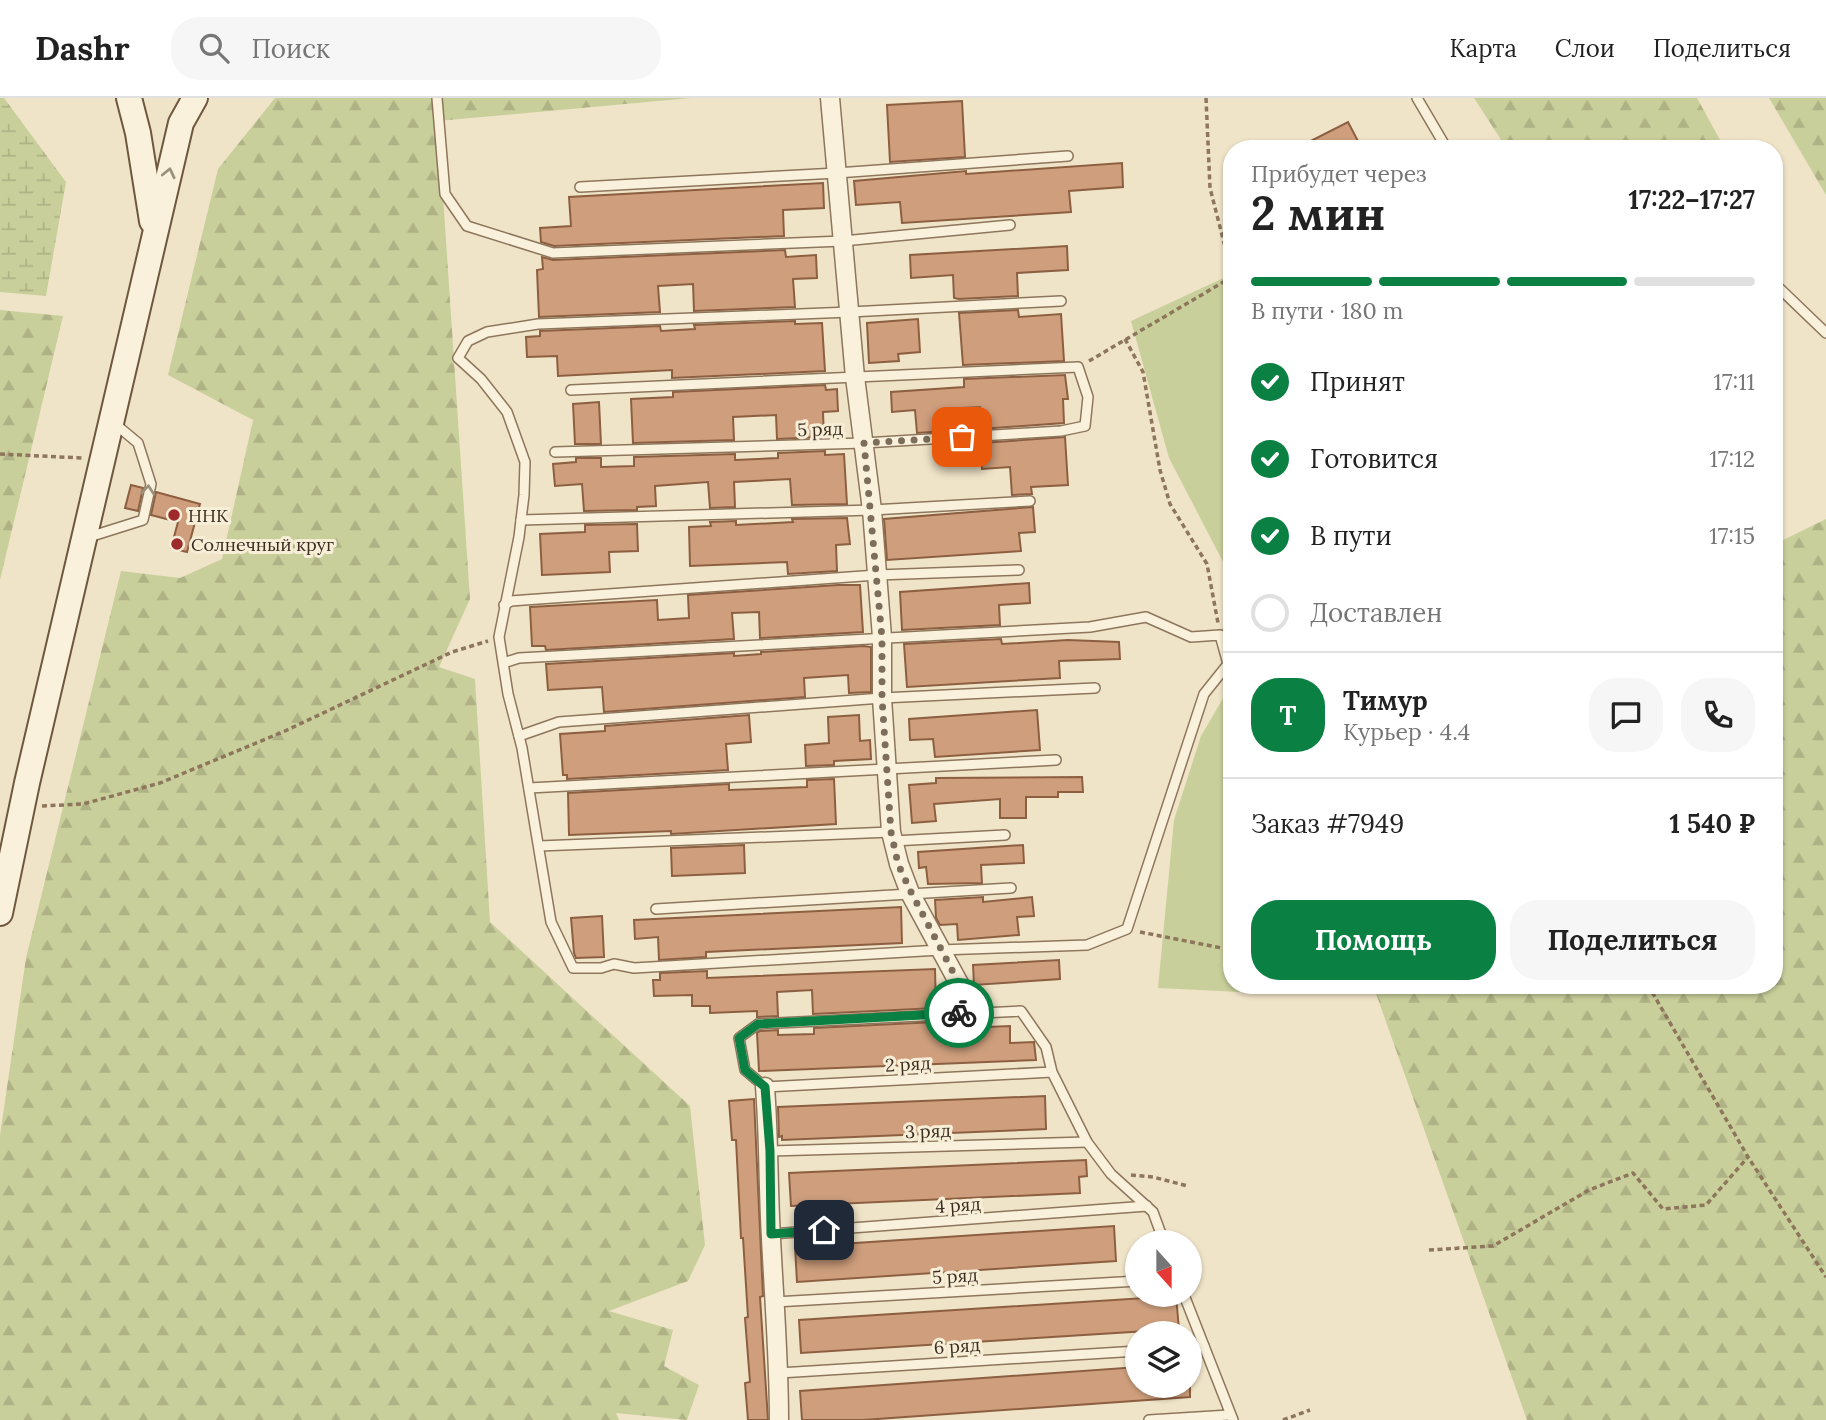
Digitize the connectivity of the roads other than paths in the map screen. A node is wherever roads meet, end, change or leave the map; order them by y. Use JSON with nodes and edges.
{"nodes":[{"id":1,"x":129,"y":98,"type":"edge"},
{"id":2,"x":195,"y":98,"type":"edge"},
{"id":3,"x":437,"y":98,"type":"edge"},
{"id":4,"x":830,"y":98,"type":"edge"},
{"id":5,"x":1417,"y":98,"type":"edge"},
{"id":6,"x":1439,"y":140,"type":"edge"},
{"id":7,"x":1068,"y":156,"type":"dead end"},
{"id":8,"x":836,"y":173,"type":"junction"},
{"id":9,"x":580,"y":187,"type":"dead end"},
{"id":10,"x":1010,"y":225,"type":"dead end"},
{"id":11,"x":154,"y":239,"type":"junction"},
{"id":12,"x":843,"y":240,"type":"junction"},
{"id":13,"x":1783,"y":292,"type":"edge"},
{"id":14,"x":1061,"y":302,"type":"dead end"},
{"id":15,"x":850,"y":312,"type":"junction"},
{"id":16,"x":1826,"y":333,"type":"edge"},
{"id":17,"x":855,"y":377,"type":"junction"},
{"id":18,"x":571,"y":390,"type":"dead end"},
{"id":19,"x":111,"y":420,"type":"junction"},
{"id":20,"x":864,"y":443,"type":"junction"},
{"id":21,"x":555,"y":452,"type":"dead end"},
{"id":22,"x":1030,"y":501,"type":"dead end"},
{"id":23,"x":872,"y":510,"type":"junction"},
{"id":24,"x":521,"y":520,"type":"junction"},
{"id":25,"x":84,"y":539,"type":"junction"},
{"id":26,"x":1019,"y":570,"type":"dead end"},
{"id":27,"x":877,"y":575,"type":"junction"},
{"id":28,"x":504,"y":605,"type":"junction"},
{"id":29,"x":882,"y":638,"type":"junction"},
{"id":30,"x":1223,"y":646,"type":"edge"},
{"id":31,"x":503,"y":663,"type":"junction"},
{"id":32,"x":1223,"y":670,"type":"edge"},
{"id":33,"x":1095,"y":688,"type":"dead end"},
{"id":34,"x":882,"y":698,"type":"junction"},
{"id":35,"x":520,"y":736,"type":"junction"},
{"id":36,"x":1056,"y":760,"type":"dead end"},
{"id":37,"x":886,"y":770,"type":"junction"},
{"id":38,"x":529,"y":788,"type":"junction"},
{"id":39,"x":1006,"y":835,"type":"dead end"},
{"id":40,"x":892,"y":836,"type":"junction"},
{"id":41,"x":539,"y":846,"type":"junction"},
{"id":42,"x":1012,"y":888,"type":"dead end"},
{"id":43,"x":911,"y":892,"type":"junction"},
{"id":44,"x":656,"y":909,"type":"dead end"},
{"id":45,"x":0,"y":913,"type":"edge"},
{"id":46,"x":940,"y":950,"type":"junction"},
{"id":47,"x":964,"y":1013,"type":"junction"},
{"id":48,"x":1052,"y":1072,"type":"junction"},
{"id":49,"x":765,"y":1087,"type":"junction"},
{"id":50,"x":1087,"y":1142,"type":"junction"},
{"id":51,"x":770,"y":1151,"type":"junction"},
{"id":52,"x":1147,"y":1206,"type":"junction"},
{"id":53,"x":1160,"y":1230,"type":"edge"},
{"id":54,"x":771,"y":1234,"type":"junction"},
{"id":55,"x":1125,"y":1281,"type":"edge"},
{"id":56,"x":775,"y":1302,"type":"junction"},
{"id":57,"x":1189,"y":1307,"type":"edge"},
{"id":58,"x":1204,"y":1346,"type":"joint"},
{"id":59,"x":1125,"y":1352,"type":"edge"},
{"id":60,"x":779,"y":1373,"type":"junction"},
{"id":61,"x":1231,"y":1417,"type":"edge"},
{"id":62,"x":779,"y":1420,"type":"edge"},
{"id":63,"x":1149,"y":1420,"type":"edge"}],
"edges":[{"from":1,"to":11,"type":"main road"},
{"from":11,"to":2,"type":"main road","one_way":true},
{"from":3,"to":12,"type":"lane"},
{"from":4,"to":8,"type":"street"},
{"from":5,"to":6,"type":"lane"},
{"from":7,"to":8,"type":"lane"},
{"from":8,"to":9,"type":"lane"},
{"from":8,"to":12,"type":"street"},
{"from":10,"to":12,"type":"lane"},
{"from":11,"to":19,"type":"main road"},
{"from":12,"to":15,"type":"street"},
{"from":13,"to":16,"type":"lane"},
{"from":14,"to":15,"type":"lane"},
{"from":15,"to":17,"type":"street"},
{"from":15,"to":24,"type":"lane"},
{"from":17,"to":18,"type":"lane"},
{"from":17,"to":20,"type":"street"},
{"from":17,"to":20,"type":"lane","name":"5 ряд"},
{"from":19,"to":25,"type":"main road"},
{"from":25,"to":19,"type":"lane","one_way":true},
{"from":20,"to":21,"type":"lane","name":"5 ряд"},
{"from":20,"to":23,"type":"street"},
{"from":22,"to":23,"type":"lane"},
{"from":23,"to":24,"type":"lane"},
{"from":23,"to":27,"type":"street"},
{"from":24,"to":28,"type":"lane"},
{"from":25,"to":45,"type":"main road"},
{"from":26,"to":27,"type":"lane"},
{"from":27,"to":28,"type":"lane"},
{"from":27,"to":29,"type":"street"},
{"from":28,"to":31,"type":"lane"},
{"from":29,"to":30,"type":"lane"},
{"from":29,"to":31,"type":"lane"},
{"from":29,"to":34,"type":"street"},
{"from":31,"to":35,"type":"lane"},
{"from":32,"to":46,"type":"lane"},
{"from":33,"to":34,"type":"lane"},
{"from":34,"to":35,"type":"lane"},
{"from":34,"to":37,"type":"street"},
{"from":35,"to":38,"type":"lane"},
{"from":36,"to":37,"type":"lane"},
{"from":37,"to":38,"type":"lane"},
{"from":37,"to":40,"type":"street"},
{"from":38,"to":41,"type":"lane"},
{"from":39,"to":40,"type":"lane"},
{"from":40,"to":41,"type":"lane"},
{"from":40,"to":43,"type":"street"},
{"from":41,"to":46,"type":"lane"},
{"from":42,"to":43,"type":"lane"},
{"from":43,"to":44,"type":"lane"},
{"from":43,"to":46,"type":"street"},
{"from":46,"to":47,"type":"street"},
{"from":47,"to":48,"type":"lane"},
{"from":47,"to":49,"type":"lane"},
{"from":48,"to":49,"type":"lane","name":"2 ряд"},
{"from":48,"to":50,"type":"lane"},
{"from":49,"to":51,"type":"street"},
{"from":50,"to":51,"type":"lane","name":"3 ряд"},
{"from":50,"to":52,"type":"lane"},
{"from":51,"to":54,"type":"street"},
{"from":52,"to":53,"type":"lane"},
{"from":52,"to":54,"type":"lane","name":"4 ряд"},
{"from":54,"to":56,"type":"street"},
{"from":55,"to":56,"type":"lane","name":"5 ряд"},
{"from":56,"to":60,"type":"street"},
{"from":57,"to":58,"type":"lane"},
{"from":58,"to":61,"type":"lane"},
{"from":59,"to":60,"type":"lane","name":"6 ряд"},
{"from":60,"to":62,"type":"street"},
{"from":61,"to":63,"type":"lane"}]}
